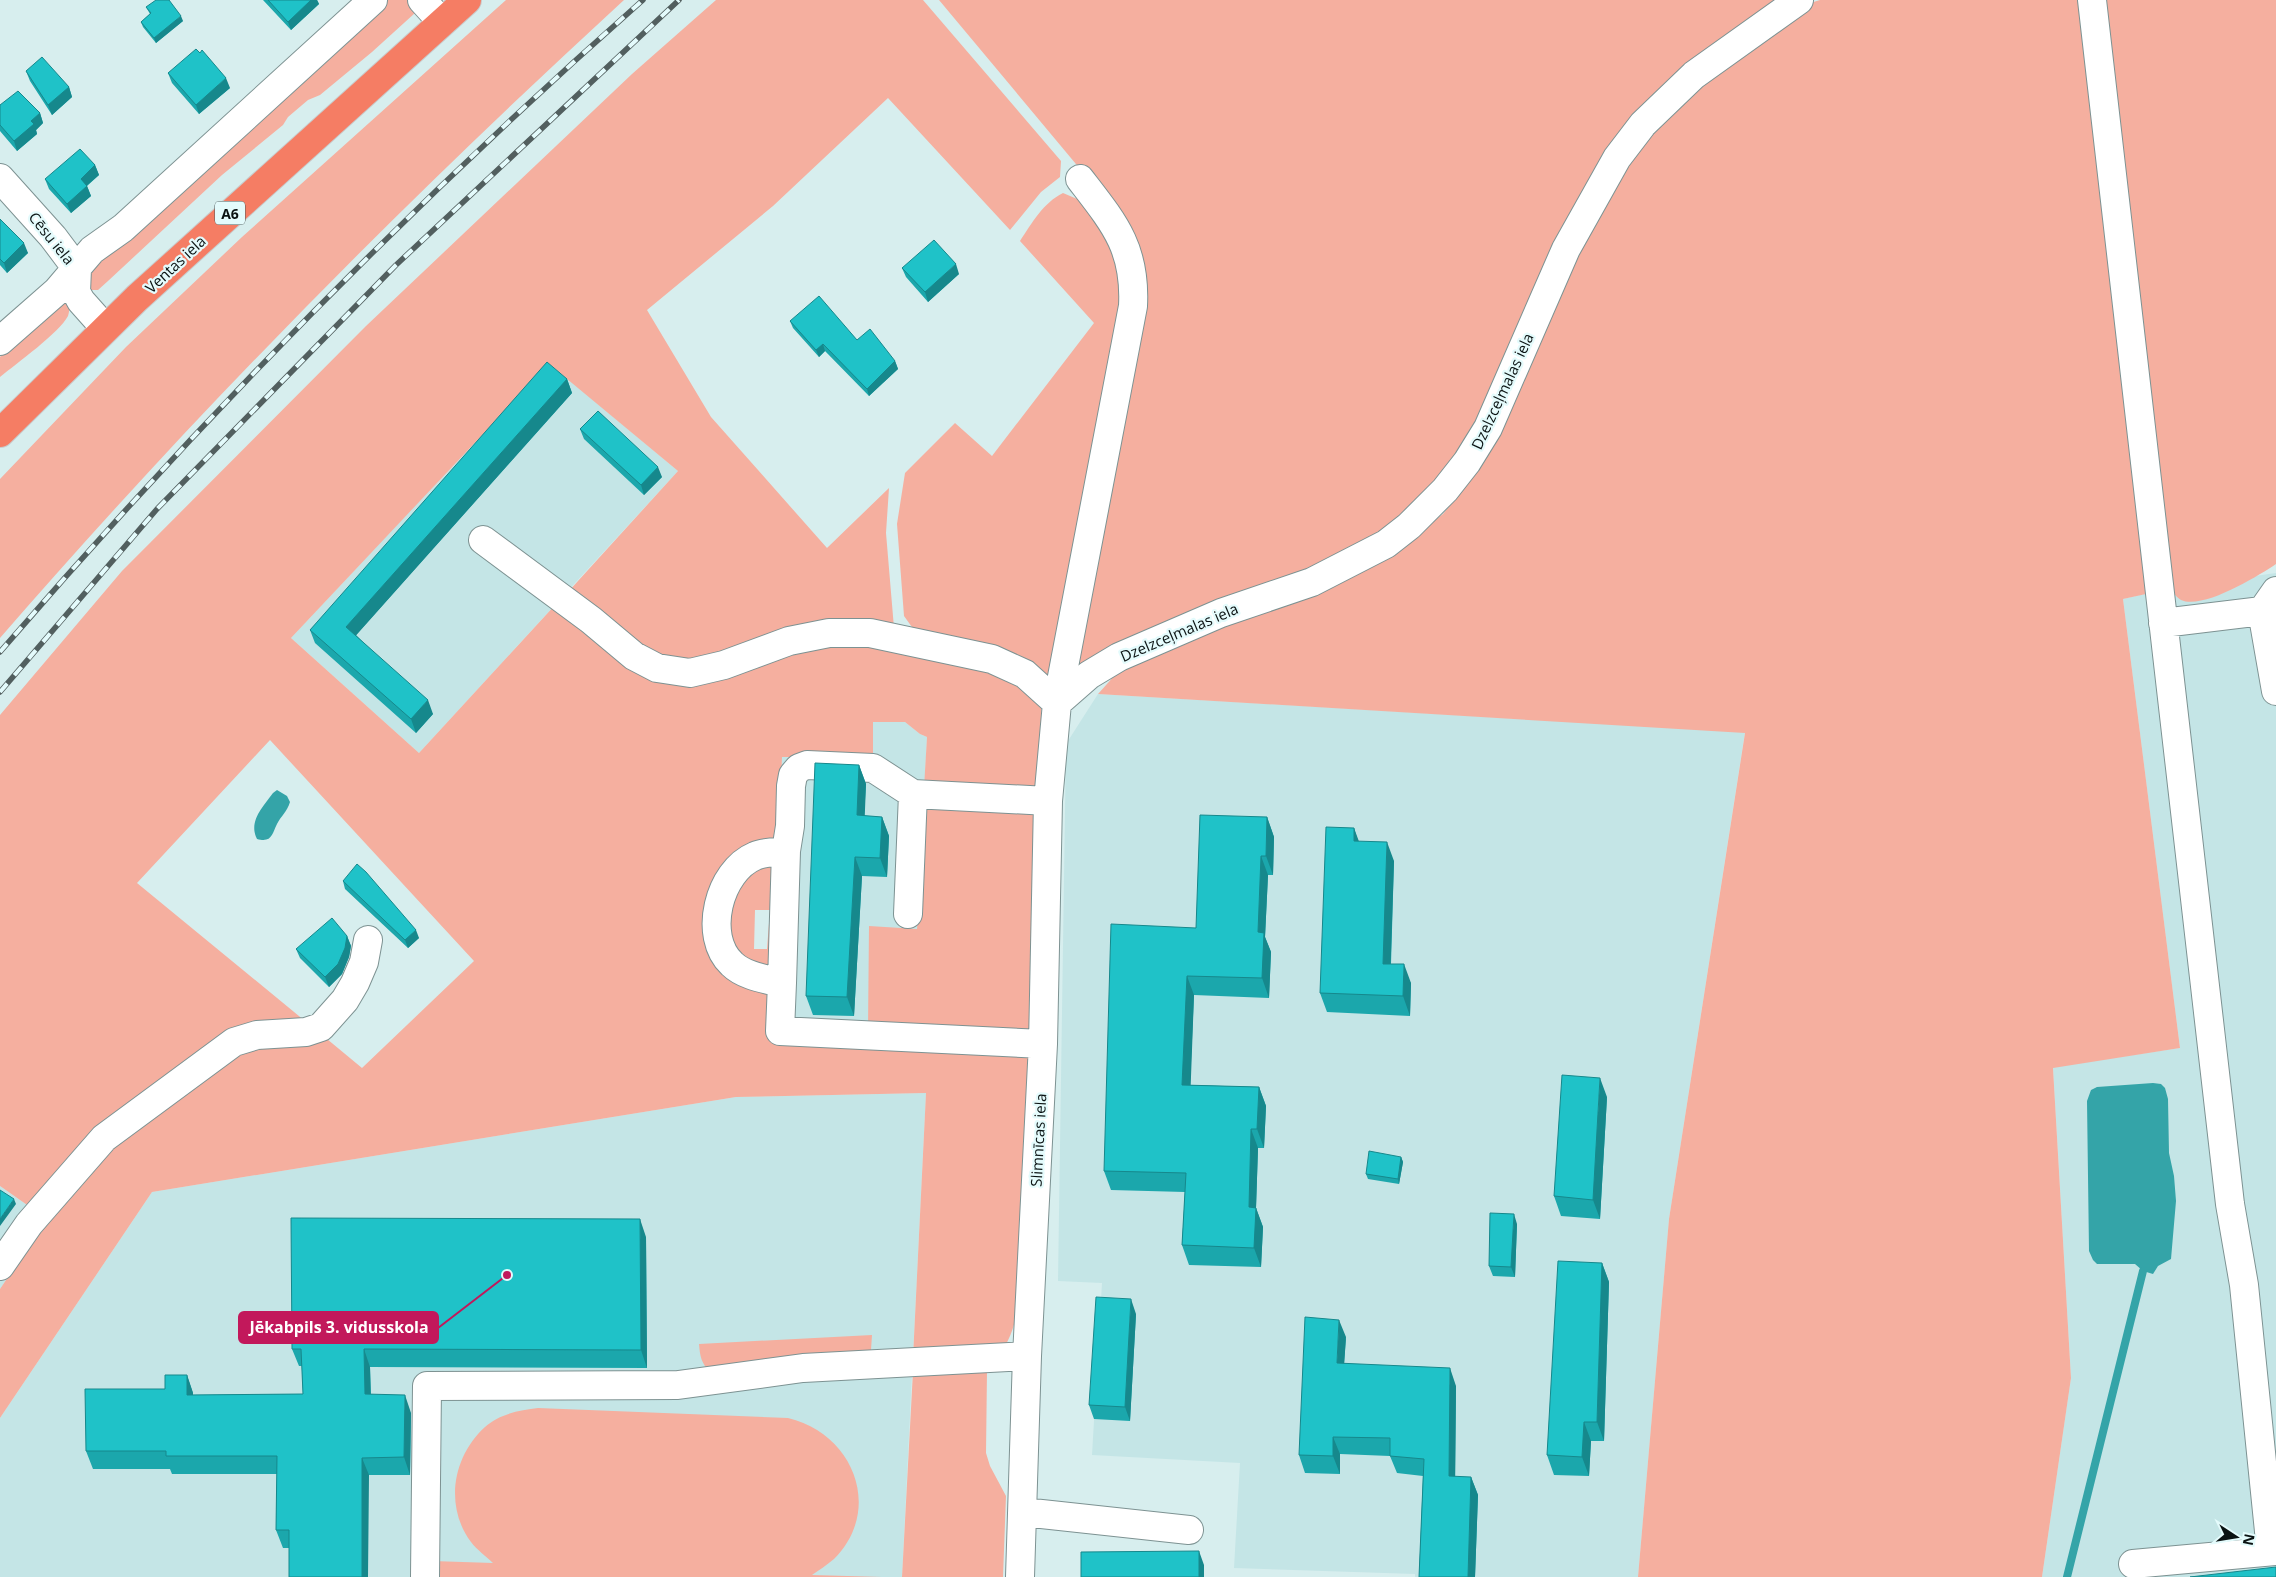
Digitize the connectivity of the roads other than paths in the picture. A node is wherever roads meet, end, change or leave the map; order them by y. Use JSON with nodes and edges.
{"nodes":[{"id":1,"x":373,"y":0,"type":"edge"},
{"id":2,"x":422,"y":0,"type":"edge"},
{"id":3,"x":467,"y":0,"type":"edge"},
{"id":4,"x":1799,"y":0,"type":"edge"},
{"id":5,"x":2092,"y":0,"type":"edge"},
{"id":6,"x":442,"y":22,"type":"junction"},
{"id":7,"x":0,"y":178,"type":"edge"},
{"id":8,"x":1080,"y":178,"type":"dead end"},
{"id":9,"x":77,"y":269,"type":"junction"},
{"id":10,"x":105,"y":328,"type":"junction"},
{"id":11,"x":0,"y":341,"type":"edge"},
{"id":12,"x":0,"y":433,"type":"edge"},
{"id":13,"x":483,"y":540,"type":"dead end"},
{"id":14,"x":2269,"y":601,"type":"edge"},
{"id":15,"x":2163,"y":623,"type":"junction"},
{"id":16,"x":2276,"y":692,"type":"edge"},
{"id":17,"x":1057,"y":703,"type":"junction"},
{"id":18,"x":913,"y":794,"type":"junction"},
{"id":19,"x":1048,"y":801,"type":"junction"},
{"id":20,"x":786,"y":851,"type":"junction"},
{"id":21,"x":908,"y":914,"type":"dead end"},
{"id":22,"x":368,"y":940,"type":"dead end"},
{"id":23,"x":782,"y":983,"type":"junction"},
{"id":24,"x":1043,"y":1044,"type":"junction"},
{"id":25,"x":2,"y":1261,"type":"edge"},
{"id":26,"x":1027,"y":1356,"type":"junction"},
{"id":27,"x":1023,"y":1512,"type":"junction"},
{"id":28,"x":1189,"y":1530,"type":"dead end"},
{"id":29,"x":2274,"y":1551,"type":"edge"},
{"id":30,"x":2133,"y":1564,"type":"dead end"},
{"id":31,"x":425,"y":1577,"type":"edge"},
{"id":32,"x":1020,"y":1577,"type":"edge"}],
"edges":[{"from":1,"to":9,"type":"street"},
{"from":2,"to":6,"type":"street"},
{"from":3,"to":6,"type":"highway","name":"Ventas iela","number":"A6"},
{"from":4,"to":17,"type":"street","name":"Dzelzceļmalas iela"},
{"from":5,"to":15,"type":"street"},
{"from":6,"to":10,"type":"highway","name":"Ventas iela","number":"A6"},
{"from":7,"to":9,"type":"street","name":"Cēsu iela"},
{"from":8,"to":17,"type":"street","name":"Slimnīcas iela"},
{"from":9,"to":10,"type":"street","name":"Cēsu iela"},
{"from":9,"to":11,"type":"street"},
{"from":10,"to":12,"type":"highway","name":"Ventas iela","number":"A6"},
{"from":13,"to":17,"type":"street"},
{"from":14,"to":15,"type":"street"},
{"from":14,"to":16,"type":"street"},
{"from":15,"to":29,"type":"street"},
{"from":17,"to":19,"type":"street","name":"Slimnīcas iela"},
{"from":18,"to":19,"type":"street"},
{"from":18,"to":20,"type":"street"},
{"from":18,"to":21,"type":"street"},
{"from":19,"to":24,"type":"street","name":"Slimnīcas iela"},
{"from":20,"to":23,"type":"street"},
{"from":20,"to":23,"type":"street"},
{"from":22,"to":25,"type":"street"},
{"from":23,"to":24,"type":"street"},
{"from":24,"to":26,"type":"street","name":"Slimnīcas iela"},
{"from":26,"to":27,"type":"street","name":"Slimnīcas iela"},
{"from":26,"to":31,"type":"street"},
{"from":27,"to":28,"type":"street"},
{"from":27,"to":32,"type":"street","name":"Slimnīcas iela"},
{"from":29,"to":30,"type":"street"}]}
